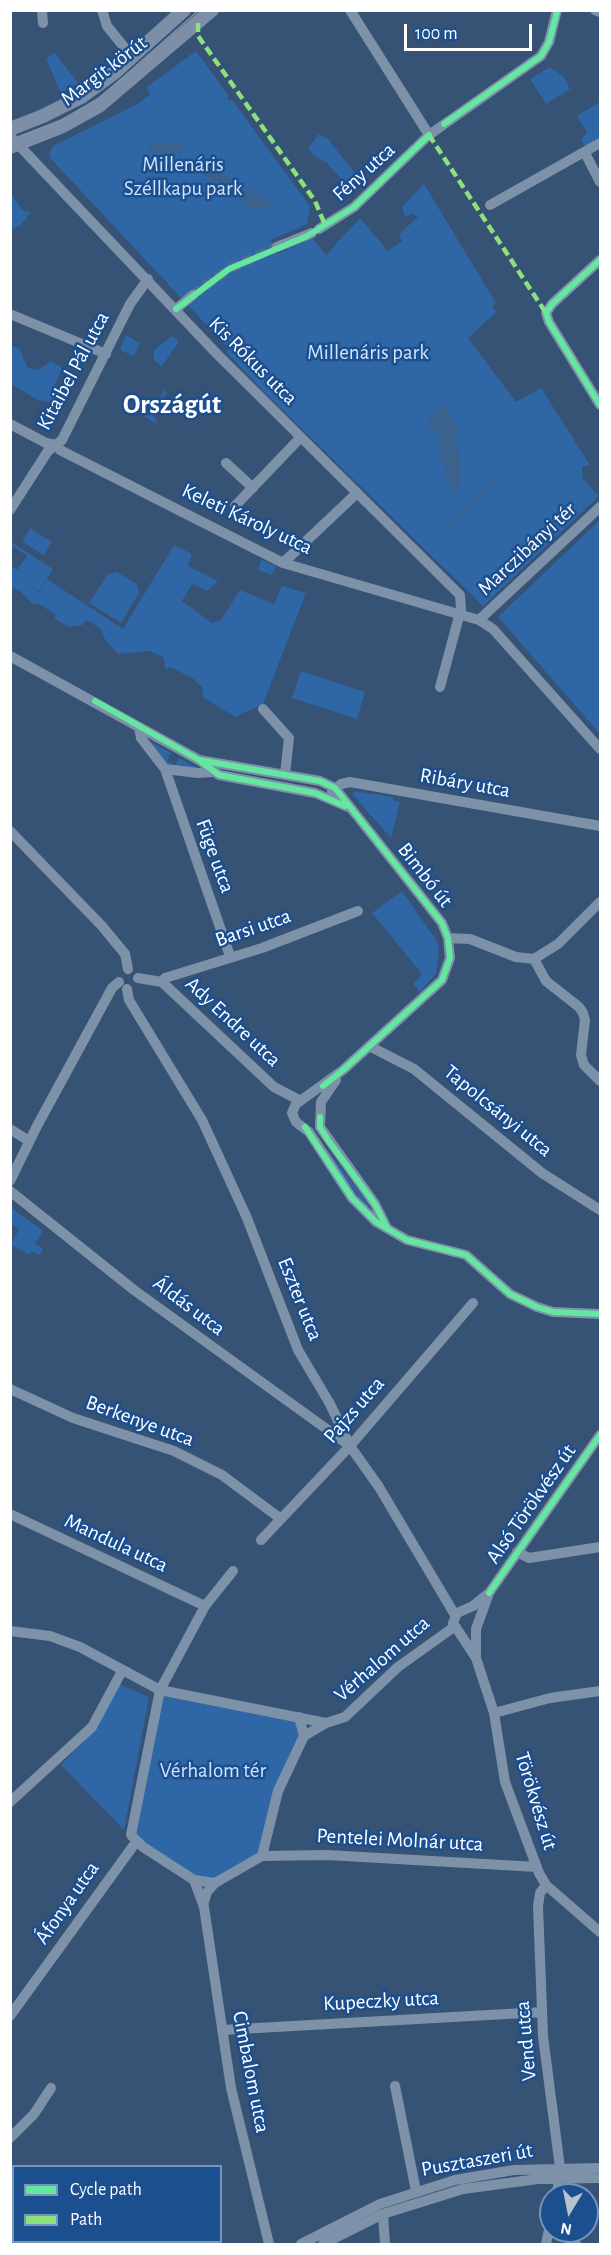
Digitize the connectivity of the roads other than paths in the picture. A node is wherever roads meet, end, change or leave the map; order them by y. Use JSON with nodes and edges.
{"nodes":[{"id":1,"x":42,"y":10,"type":"edge"},
{"id":2,"x":102,"y":10,"type":"edge"},
{"id":3,"x":184,"y":10,"type":"edge"},
{"id":4,"x":212,"y":10,"type":"edge"},
{"id":5,"x":350,"y":10,"type":"edge"},
{"id":6,"x":557,"y":10,"type":"edge"},
{"id":7,"x":596,"y":10,"type":"edge"},
{"id":8,"x":600,"y":12,"type":"edge"},
{"id":9,"x":43,"y":23,"type":"dead end"},
{"id":10,"x":132,"y":57,"type":"junction"},
{"id":11,"x":10,"y":129,"type":"edge"},
{"id":12,"x":429,"y":135,"type":"junction"},
{"id":13,"x":13,"y":142,"type":"edge"},
{"id":14,"x":600,"y":143,"type":"edge"},
{"id":15,"x":585,"y":153,"type":"junction"},
{"id":16,"x":600,"y":182,"type":"edge"},
{"id":17,"x":490,"y":205,"type":"dead end"},
{"id":18,"x":277,"y":247,"type":"tunnel mouth"},
{"id":19,"x":600,"y":260,"type":"edge"},
{"id":20,"x":148,"y":279,"type":"junction"},
{"id":21,"x":193,"y":295,"type":"tunnel mouth"},
{"id":22,"x":177,"y":309,"type":"junction"},
{"id":23,"x":10,"y":314,"type":"edge"},
{"id":24,"x":106,"y":354,"type":"junction"},
{"id":25,"x":600,"y":405,"type":"edge"},
{"id":26,"x":10,"y":424,"type":"edge"},
{"id":27,"x":301,"y":437,"type":"junction"},
{"id":28,"x":57,"y":445,"type":"junction"},
{"id":29,"x":226,"y":463,"type":"dead end"},
{"id":30,"x":253,"y":488,"type":"junction"},
{"id":31,"x":357,"y":493,"type":"junction"},
{"id":32,"x":235,"y":506,"type":"dead end"},
{"id":33,"x":600,"y":507,"type":"edge"},
{"id":34,"x":10,"y":510,"type":"edge"},
{"id":35,"x":283,"y":563,"type":"junction"},
{"id":36,"x":460,"y":614,"type":"junction"},
{"id":37,"x":479,"y":620,"type":"junction"},
{"id":38,"x":10,"y":656,"type":"edge"},
{"id":39,"x":440,"y":687,"type":"dead end"},
{"id":40,"x":263,"y":709,"type":"dead end"},
{"id":41,"x":139,"y":727,"type":"junction"},
{"id":42,"x":600,"y":749,"type":"edge"},
{"id":43,"x":199,"y":760,"type":"junction"},
{"id":44,"x":165,"y":769,"type":"junction"},
{"id":45,"x":213,"y":772,"type":"junction"},
{"id":46,"x":285,"y":774,"type":"junction"},
{"id":47,"x":332,"y":793,"type":"junction"},
{"id":48,"x":600,"y":826,"type":"edge"},
{"id":49,"x":10,"y":831,"type":"edge"},
{"id":50,"x":600,"y":902,"type":"edge"},
{"id":51,"x":358,"y":911,"type":"dead end"},
{"id":52,"x":448,"y":938,"type":"junction"},
{"id":53,"x":230,"y":956,"type":"junction"},
{"id":54,"x":534,"y":959,"type":"junction"},
{"id":55,"x":128,"y":969,"type":"junction"},
{"id":56,"x":138,"y":978,"type":"junction"},
{"id":57,"x":162,"y":982,"type":"junction"},
{"id":58,"x":123,"y":985,"type":"junction"},
{"id":59,"x":369,"y":1046,"type":"junction"},
{"id":60,"x":344,"y":1071,"type":"junction"},
{"id":61,"x":600,"y":1081,"type":"edge"},
{"id":62,"x":299,"y":1102,"type":"junction"},
{"id":63,"x":320,"y":1113,"type":"junction"},
{"id":64,"x":305,"y":1127,"type":"junction"},
{"id":65,"x":10,"y":1129,"type":"edge"},
{"id":66,"x":29,"y":1141,"type":"junction"},
{"id":67,"x":10,"y":1182,"type":"edge"},
{"id":68,"x":10,"y":1191,"type":"edge"},
{"id":69,"x":600,"y":1210,"type":"edge"},
{"id":70,"x":387,"y":1228,"type":"junction"},
{"id":71,"x":473,"y":1303,"type":"dead end"},
{"id":72,"x":600,"y":1314,"type":"edge"},
{"id":73,"x":10,"y":1389,"type":"edge"},
{"id":74,"x":600,"y":1435,"type":"edge"},
{"id":75,"x":350,"y":1446,"type":"junction"},
{"id":76,"x":10,"y":1514,"type":"edge"},
{"id":77,"x":281,"y":1518,"type":"junction"},
{"id":78,"x":261,"y":1540,"type":"dead end"},
{"id":79,"x":600,"y":1547,"type":"edge"},
{"id":80,"x":517,"y":1552,"type":"junction"},
{"id":81,"x":233,"y":1571,"type":"dead end"},
{"id":82,"x":489,"y":1593,"type":"junction"},
{"id":83,"x":205,"y":1606,"type":"junction"},
{"id":84,"x":467,"y":1610,"type":"junction"},
{"id":85,"x":457,"y":1626,"type":"junction"},
{"id":86,"x":477,"y":1626,"type":"junction"},
{"id":87,"x":10,"y":1631,"type":"edge"},
{"id":88,"x":476,"y":1658,"type":"junction"},
{"id":89,"x":122,"y":1671,"type":"junction"},
{"id":90,"x":160,"y":1690,"type":"junction"},
{"id":91,"x":600,"y":1690,"type":"edge"},
{"id":92,"x":494,"y":1713,"type":"junction"},
{"id":93,"x":299,"y":1717,"type":"junction"},
{"id":94,"x":326,"y":1724,"type":"junction"},
{"id":95,"x":304,"y":1736,"type":"junction"},
{"id":96,"x":10,"y":1802,"type":"edge"},
{"id":97,"x":136,"y":1842,"type":"junction"},
{"id":98,"x":262,"y":1856,"type":"junction"},
{"id":99,"x":537,"y":1867,"type":"junction"},
{"id":100,"x":194,"y":1880,"type":"junction"},
{"id":101,"x":215,"y":1883,"type":"junction"},
{"id":102,"x":546,"y":1885,"type":"junction"},
{"id":103,"x":203,"y":1905,"type":"junction"},
{"id":104,"x":600,"y":1932,"type":"edge"},
{"id":105,"x":542,"y":2012,"type":"junction"},
{"id":106,"x":10,"y":2016,"type":"edge"},
{"id":107,"x":222,"y":2030,"type":"junction"},
{"id":108,"x":395,"y":2086,"type":"dead end"},
{"id":109,"x":51,"y":2088,"type":"dead end"},
{"id":110,"x":10,"y":2138,"type":"edge"},
{"id":111,"x":600,"y":2168,"type":"edge"},
{"id":112,"x":560,"y":2173,"type":"junction"},
{"id":113,"x":600,"y":2178,"type":"edge"},
{"id":114,"x":558,"y":2183,"type":"edge"},
{"id":115,"x":416,"y":2191,"type":"junction"},
{"id":116,"x":383,"y":2214,"type":"junction"},
{"id":117,"x":269,"y":2244,"type":"edge"},
{"id":118,"x":301,"y":2244,"type":"edge"},
{"id":119,"x":323,"y":2244,"type":"edge"},
{"id":120,"x":386,"y":2244,"type":"edge"}],
"edges":[{"from":1,"to":9,"type":"street"},
{"from":2,"to":10,"type":"street"},
{"from":3,"to":10,"type":"main road","name":"Margit körút"},
{"from":4,"to":13,"type":"main road","name":"Margit körút"},
{"from":5,"to":12,"type":"street"},
{"from":6,"to":12,"type":"street","name":"Fény utca"},
{"from":7,"to":8,"type":"street"},
{"from":10,"to":11,"type":"main road","name":"Margit körút"},
{"from":12,"to":18,"type":"street","name":"Fény utca"},
{"from":13,"to":20,"type":"street","name":"Kis Rókus utca"},
{"from":14,"to":15,"type":"street"},
{"from":15,"to":16,"type":"street"},
{"from":15,"to":17,"type":"street"},
{"from":19,"to":25,"type":"street"},
{"from":20,"to":22,"type":"street","name":"Kis Rókus utca"},
{"from":20,"to":24,"type":"street","name":"Kitaibel Pál utca"},
{"from":21,"to":22,"type":"street"},
{"from":22,"to":27,"type":"street","name":"Kis Rókus utca"},
{"from":23,"to":24,"type":"street"},
{"from":24,"to":28,"type":"street","name":"Kitaibel Pál utca"},
{"from":26,"to":28,"type":"street","name":"Keleti Károly utca"},
{"from":27,"to":30,"type":"street"},
{"from":27,"to":31,"type":"street","name":"Kis Rókus utca"},
{"from":28,"to":34,"type":"street","name":"Kitaibel Pál utca"},
{"from":28,"to":35,"type":"street","name":"Keleti Károly utca"},
{"from":29,"to":30,"type":"street"},
{"from":30,"to":32,"type":"street"},
{"from":31,"to":35,"type":"street"},
{"from":31,"to":36,"type":"street","name":"Kis Rókus utca"},
{"from":33,"to":37,"type":"street","name":"Marczibányi tér"},
{"from":35,"to":36,"type":"street","name":"Keleti Károly utca"},
{"from":36,"to":37,"type":"street","name":"Keleti Károly utca"},
{"from":36,"to":39,"type":"street"},
{"from":37,"to":42,"type":"street","name":"Marczibányi tér"},
{"from":38,"to":41,"type":"street","name":"Bimbó út"},
{"from":40,"to":46,"type":"street"},
{"from":41,"to":43,"type":"street","name":"Bimbó út"},
{"from":41,"to":44,"type":"street","name":"Füge utca"},
{"from":43,"to":45,"type":"street","name":"Bimbó út"},
{"from":43,"to":46,"type":"street","name":"Bimbó út"},
{"from":44,"to":45,"type":"street"},
{"from":44,"to":53,"type":"street","name":"Füge utca"},
{"from":45,"to":47,"type":"street","name":"Bimbó út"},
{"from":46,"to":47,"type":"street","name":"Bimbó út"},
{"from":47,"to":48,"type":"street","name":"Ribáry utca"},
{"from":47,"to":52,"type":"street","name":"Bimbó út"},
{"from":49,"to":55,"type":"street"},
{"from":50,"to":54,"type":"street"},
{"from":51,"to":53,"type":"street","name":"Barsi utca"},
{"from":52,"to":54,"type":"street"},
{"from":52,"to":59,"type":"street","name":"Bimbó út"},
{"from":53,"to":57,"type":"street","name":"Barsi utca"},
{"from":54,"to":61,"type":"street"},
{"from":55,"to":56,"type":"street"},
{"from":55,"to":58,"type":"street"},
{"from":56,"to":57,"type":"street","name":"Ady Endre utca"},
{"from":56,"to":58,"type":"street"},
{"from":57,"to":62,"type":"street","name":"Ady Endre utca"},
{"from":58,"to":66,"type":"street"},
{"from":58,"to":75,"type":"street","name":"Eszter utca"},
{"from":59,"to":60,"type":"street","name":"Bimbó út"},
{"from":59,"to":69,"type":"street","name":"Tapolcsányi utca"},
{"from":60,"to":62,"type":"street","name":"Bimbó út"},
{"from":60,"to":63,"type":"street","name":"Bimbó út"},
{"from":62,"to":63,"type":"street"},
{"from":62,"to":64,"type":"street"},
{"from":63,"to":64,"type":"street","name":"Bimbó út"},
{"from":63,"to":70,"type":"street"},
{"from":64,"to":70,"type":"street"},
{"from":65,"to":66,"type":"street"},
{"from":66,"to":67,"type":"street"},
{"from":68,"to":75,"type":"street","name":"Áldás utca"},
{"from":70,"to":72,"type":"street"},
{"from":71,"to":75,"type":"street","name":"Pajzs utca"},
{"from":73,"to":77,"type":"street","name":"Berkenye utca"},
{"from":74,"to":80,"type":"street","name":"Alsó Törökvész út"},
{"from":75,"to":77,"type":"street","name":"Pajzs utca"},
{"from":75,"to":85,"type":"street","name":"Eszter utca"},
{"from":76,"to":83,"type":"street","name":"Mandula utca"},
{"from":77,"to":78,"type":"street","name":"Pajzs utca"},
{"from":79,"to":80,"type":"street"},
{"from":80,"to":82,"type":"street","name":"Alsó Törökvész út"},
{"from":81,"to":83,"type":"street"},
{"from":82,"to":84,"type":"street","name":"Alsó Törökvész út"},
{"from":82,"to":86,"type":"street","name":"Alsó Törökvész út"},
{"from":83,"to":90,"type":"street"},
{"from":84,"to":85,"type":"street","name":"Alsó Törökvész út"},
{"from":84,"to":86,"type":"street"},
{"from":85,"to":86,"type":"street"},
{"from":85,"to":88,"type":"street","name":"Törökvész út"},
{"from":85,"to":94,"type":"street","name":"Vérhalom utca"},
{"from":86,"to":88,"type":"street","name":"Törökvész út"},
{"from":87,"to":89,"type":"street"},
{"from":88,"to":92,"type":"street","name":"Törökvész út"},
{"from":89,"to":90,"type":"street"},
{"from":89,"to":96,"type":"street"},
{"from":90,"to":93,"type":"street"},
{"from":90,"to":97,"type":"street"},
{"from":91,"to":92,"type":"street"},
{"from":92,"to":99,"type":"street","name":"Törökvész út"},
{"from":93,"to":94,"type":"street"},
{"from":93,"to":95,"type":"street"},
{"from":94,"to":95,"type":"street","name":"Vérhalom utca"},
{"from":95,"to":98,"type":"street"},
{"from":97,"to":100,"type":"street"},
{"from":97,"to":106,"type":"street","name":"Áfonya utca"},
{"from":98,"to":99,"type":"street","name":"Pentelei Molnár utca"},
{"from":98,"to":101,"type":"street"},
{"from":99,"to":102,"type":"street","name":"Törökvész út"},
{"from":100,"to":101,"type":"street"},
{"from":100,"to":103,"type":"street","name":"Cimbalom utca"},
{"from":101,"to":103,"type":"street"},
{"from":102,"to":104,"type":"street","name":"Törökvész út"},
{"from":102,"to":105,"type":"street","name":"Vend utca"},
{"from":103,"to":107,"type":"street","name":"Cimbalom utca"},
{"from":105,"to":107,"type":"street","name":"Kupeczky utca"},
{"from":105,"to":112,"type":"street","name":"Vend utca"},
{"from":107,"to":117,"type":"street","name":"Cimbalom utca"},
{"from":108,"to":115,"type":"street"},
{"from":109,"to":110,"type":"street"},
{"from":111,"to":112,"type":"street","name":"Pusztaszeri út"},
{"from":112,"to":113,"type":"street","name":"Pusztaszeri út"},
{"from":112,"to":114,"type":"street","name":"Vend utca"},
{"from":112,"to":115,"type":"street","name":"Pusztaszeri út"},
{"from":112,"to":116,"type":"street","name":"Pusztaszeri út"},
{"from":115,"to":118,"type":"street","name":"Pusztaszeri út"},
{"from":116,"to":119,"type":"street","name":"Pusztaszeri út"},
{"from":116,"to":120,"type":"street"}]}
